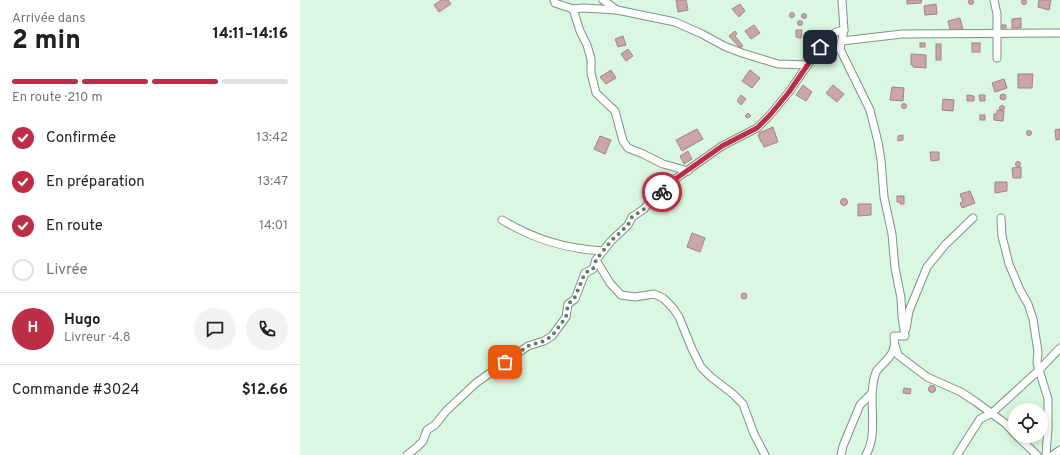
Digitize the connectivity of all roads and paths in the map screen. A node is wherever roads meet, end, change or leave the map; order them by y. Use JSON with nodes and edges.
{"nodes":[{"id":1,"x":554,"y":0,"type":"edge"},
{"id":2,"x":603,"y":0,"type":"edge"},
{"id":3,"x":842,"y":0,"type":"edge"},
{"id":4,"x":994,"y":0,"type":"edge"},
{"id":5,"x":573,"y":9,"type":"junction"},
{"id":6,"x":617,"y":10,"type":"junction"},
{"id":7,"x":844,"y":30,"type":"junction"},
{"id":8,"x":997,"y":33,"type":"junction"},
{"id":9,"x":1060,"y":33,"type":"edge"},
{"id":10,"x":842,"y":41,"type":"junction"},
{"id":11,"x":997,"y":58,"type":"dead end"},
{"id":12,"x":808,"y":65,"type":"junction"},
{"id":13,"x":688,"y":171,"type":"junction"},
{"id":14,"x":973,"y":218,"type":"dead end"},
{"id":15,"x":1001,"y":218,"type":"dead end"},
{"id":16,"x":502,"y":220,"type":"dead end"},
{"id":17,"x":603,"y":251,"type":"junction"},
{"id":18,"x":596,"y":260,"type":"junction"},
{"id":19,"x":905,"y":336,"type":"junction"},
{"id":20,"x":895,"y":345,"type":"junction"},
{"id":21,"x":1060,"y":348,"type":"edge"},
{"id":22,"x":1039,"y":370,"type":"junction"},
{"id":23,"x":871,"y":394,"type":"junction"},
{"id":24,"x":992,"y":413,"type":"junction"},
{"id":25,"x":1008,"y":426,"type":"edge"},
{"id":26,"x":1025,"y":443,"type":"edge"},
{"id":27,"x":1060,"y":450,"type":"edge"},
{"id":28,"x":407,"y":455,"type":"edge"},
{"id":29,"x":765,"y":455,"type":"edge"},
{"id":30,"x":841,"y":455,"type":"edge"},
{"id":31,"x":866,"y":455,"type":"edge"},
{"id":32,"x":957,"y":455,"type":"edge"},
{"id":33,"x":1038,"y":455,"type":"edge"},
{"id":34,"x":1046,"y":455,"type":"edge"},
{"id":35,"x":1053,"y":455,"type":"edge"}],
"edges":[{"from":1,"to":5,"type":"street"},
{"from":2,"to":6,"type":"street"},
{"from":3,"to":7,"type":"street"},
{"from":4,"to":8,"type":"street"},
{"from":5,"to":6,"type":"street"},
{"from":5,"to":13,"type":"street"},
{"from":6,"to":12,"type":"street"},
{"from":7,"to":10,"type":"street"},
{"from":7,"to":12,"type":"street"},
{"from":8,"to":9,"type":"street"},
{"from":8,"to":10,"type":"street"},
{"from":8,"to":11,"type":"street"},
{"from":10,"to":19,"type":"street"},
{"from":12,"to":13,"type":"street"},
{"from":13,"to":17,"type":"street"},
{"from":14,"to":19,"type":"street"},
{"from":15,"to":22,"type":"street"},
{"from":16,"to":17,"type":"street"},
{"from":17,"to":18,"type":"street"},
{"from":18,"to":28,"type":"street"},
{"from":18,"to":29,"type":"street"},
{"from":19,"to":20,"type":"street"},
{"from":20,"to":23,"type":"street"},
{"from":20,"to":24,"type":"street"},
{"from":21,"to":22,"type":"street"},
{"from":22,"to":24,"type":"street"},
{"from":22,"to":34,"type":"street"},
{"from":23,"to":30,"type":"street"},
{"from":23,"to":31,"type":"street"},
{"from":24,"to":25,"type":"street"},
{"from":24,"to":32,"type":"street"},
{"from":26,"to":33,"type":"street"},
{"from":27,"to":35,"type":"street"}]}
